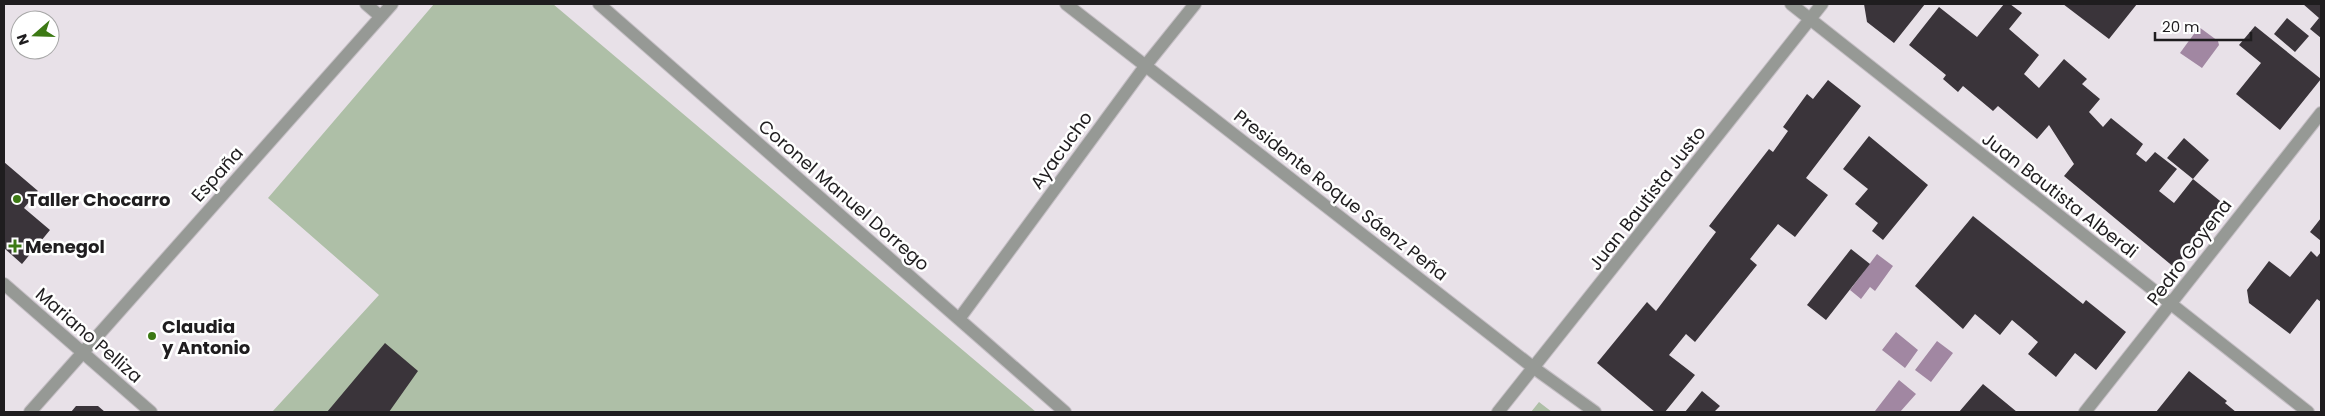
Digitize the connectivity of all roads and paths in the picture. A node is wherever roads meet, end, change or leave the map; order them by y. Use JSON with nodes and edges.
{"nodes":[{"id":1,"x":366,"y":4,"type":"edge"},
{"id":2,"x":392,"y":4,"type":"edge"},
{"id":3,"x":599,"y":4,"type":"edge"},
{"id":4,"x":1066,"y":4,"type":"edge"},
{"id":5,"x":1195,"y":4,"type":"edge"},
{"id":6,"x":1791,"y":4,"type":"edge"},
{"id":7,"x":1822,"y":4,"type":"edge"},
{"id":8,"x":380,"y":16,"type":"junction"},
{"id":9,"x":1811,"y":19,"type":"junction"},
{"id":10,"x":1146,"y":65,"type":"junction"},
{"id":11,"x":2321,"y":113,"type":"edge"},
{"id":12,"x":4,"y":284,"type":"edge"},
{"id":13,"x":2171,"y":305,"type":"junction"},
{"id":14,"x":959,"y":319,"type":"junction"},
{"id":15,"x":83,"y":353,"type":"junction"},
{"id":16,"x":1534,"y":368,"type":"junction"},
{"id":17,"x":30,"y":412,"type":"edge"},
{"id":18,"x":151,"y":412,"type":"edge"},
{"id":19,"x":1066,"y":412,"type":"edge"},
{"id":20,"x":1498,"y":412,"type":"edge"},
{"id":21,"x":1595,"y":412,"type":"edge"},
{"id":22,"x":2085,"y":412,"type":"edge"},
{"id":23,"x":2308,"y":412,"type":"edge"}],
"edges":[{"from":1,"to":8,"type":"street"},
{"from":2,"to":8,"type":"street","name":"España"},
{"from":3,"to":14,"type":"street","name":"Coronel Manuel Dorrego"},
{"from":4,"to":10,"type":"street","name":"Presidente Roque Sáenz Peña"},
{"from":5,"to":10,"type":"street","name":"Ayacucho"},
{"from":6,"to":9,"type":"street","name":"Juan Bautista Alberdi"},
{"from":7,"to":9,"type":"street","name":"Juan Bautista Justo"},
{"from":8,"to":15,"type":"street","name":"España"},
{"from":9,"to":13,"type":"street","name":"Juan Bautista Alberdi"},
{"from":9,"to":16,"type":"street","name":"Juan Bautista Justo"},
{"from":10,"to":14,"type":"street","name":"Ayacucho"},
{"from":10,"to":16,"type":"street","name":"Presidente Roque Sáenz Peña"},
{"from":11,"to":13,"type":"street","name":"Pedro Goyena"},
{"from":12,"to":15,"type":"street","name":"Mariano Pelliza"},
{"from":13,"to":22,"type":"street","name":"Pedro Goyena"},
{"from":13,"to":23,"type":"street","name":"Juan Bautista Alberdi"},
{"from":14,"to":19,"type":"street","name":"Coronel Manuel Dorrego"},
{"from":15,"to":17,"type":"street","name":"España"},
{"from":15,"to":18,"type":"street","name":"Mariano Pelliza"},
{"from":16,"to":20,"type":"street","name":"Juan Bautista Justo"},
{"from":16,"to":21,"type":"street","name":"Presidente Roque Sáenz Peña"}]}
